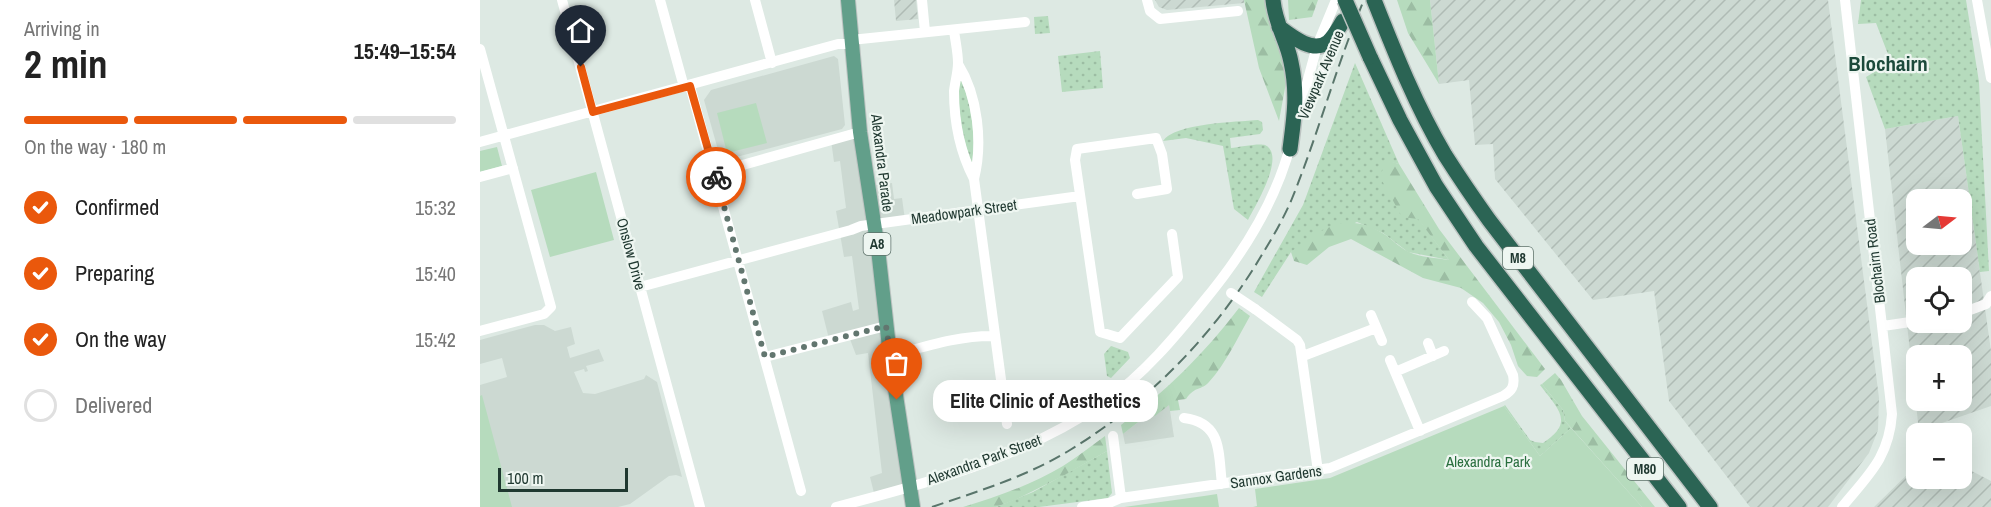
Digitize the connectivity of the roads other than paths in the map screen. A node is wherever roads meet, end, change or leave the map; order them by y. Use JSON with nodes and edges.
{"nodes":[{"id":1,"x":562,"y":0,"type":"edge"},
{"id":2,"x":660,"y":0,"type":"edge"},
{"id":3,"x":755,"y":0,"type":"edge"},
{"id":4,"x":848,"y":0,"type":"edge"},
{"id":5,"x":922,"y":0,"type":"edge"},
{"id":6,"x":1147,"y":0,"type":"edge"},
{"id":7,"x":1273,"y":0,"type":"edge"},
{"id":8,"x":1336,"y":0,"type":"edge"},
{"id":9,"x":1345,"y":0,"type":"edge"},
{"id":10,"x":1352,"y":0,"type":"edge"},
{"id":11,"x":1845,"y":0,"type":"edge"},
{"id":12,"x":1977,"y":0,"type":"edge"},
{"id":13,"x":1376,"y":6,"type":"edge"},
{"id":14,"x":1238,"y":11,"type":"dead end"},
{"id":15,"x":1343,"y":21,"type":"junction"},
{"id":16,"x":1025,"y":22,"type":"dead end"},
{"id":17,"x":1277,"y":25,"type":"junction"},
{"id":18,"x":954,"y":30,"type":"junction"},
{"id":19,"x":925,"y":32,"type":"junction"},
{"id":20,"x":851,"y":42,"type":"junction"},
{"id":21,"x":1317,"y":46,"type":"junction"},
{"id":22,"x":480,"y":49,"type":"edge"},
{"id":23,"x":772,"y":63,"type":"junction"},
{"id":24,"x":958,"y":64,"type":"junction"},
{"id":25,"x":1991,"y":78,"type":"edge"},
{"id":26,"x":687,"y":87,"type":"junction"},
{"id":27,"x":593,"y":112,"type":"junction"},
{"id":28,"x":860,"y":132,"type":"junction"},
{"id":29,"x":504,"y":136,"type":"junction"},
{"id":30,"x":480,"y":142,"type":"edge"},
{"id":31,"x":1290,"y":149,"type":"junction"},
{"id":32,"x":513,"y":168,"type":"junction"},
{"id":33,"x":714,"y":173,"type":"junction"},
{"id":34,"x":480,"y":177,"type":"edge"},
{"id":35,"x":974,"y":179,"type":"junction"},
{"id":36,"x":1137,"y":194,"type":"dead end"},
{"id":37,"x":1080,"y":196,"type":"junction"},
{"id":38,"x":978,"y":210,"type":"junction"},
{"id":39,"x":873,"y":225,"type":"junction"},
{"id":40,"x":1172,"y":234,"type":"dead end"},
{"id":41,"x":738,"y":261,"type":"junction"},
{"id":42,"x":1219,"y":283,"type":"junction"},
{"id":43,"x":640,"y":287,"type":"junction"},
{"id":44,"x":1991,"y":296,"type":"edge"},
{"id":45,"x":1472,"y":302,"type":"dead end"},
{"id":46,"x":1972,"y":309,"type":"edge"},
{"id":47,"x":1371,"y":315,"type":"dead end"},
{"id":48,"x":1906,"y":323,"type":"edge"},
{"id":49,"x":886,"y":326,"type":"junction"},
{"id":50,"x":1883,"y":326,"type":"junction"},
{"id":51,"x":1376,"y":328,"type":"junction"},
{"id":52,"x":480,"y":331,"type":"edge"},
{"id":53,"x":995,"y":336,"type":"junction"},
{"id":54,"x":1382,"y":341,"type":"dead end"},
{"id":55,"x":1428,"y":344,"type":"dead end"},
{"id":56,"x":1444,"y":351,"type":"dead end"},
{"id":57,"x":890,"y":356,"type":"junction"},
{"id":58,"x":1303,"y":356,"type":"junction"},
{"id":59,"x":1433,"y":356,"type":"junction"},
{"id":60,"x":765,"y":357,"type":"junction"},
{"id":61,"x":1390,"y":360,"type":"dead end"},
{"id":62,"x":1395,"y":372,"type":"junction"},
{"id":63,"x":1184,"y":418,"type":"dead end"},
{"id":64,"x":1007,"y":424,"type":"dead end"},
{"id":65,"x":1618,"y":430,"type":"junction"},
{"id":66,"x":1420,"y":431,"type":"junction"},
{"id":67,"x":1113,"y":436,"type":"dead end"},
{"id":68,"x":1318,"y":471,"type":"junction"},
{"id":69,"x":1222,"y":484,"type":"junction"},
{"id":70,"x":909,"y":487,"type":"junction"},
{"id":71,"x":801,"y":491,"type":"dead end"},
{"id":72,"x":1121,"y":498,"type":"junction"},
{"id":73,"x":700,"y":507,"type":"edge"},
{"id":74,"x":836,"y":507,"type":"edge"},
{"id":75,"x":913,"y":507,"type":"edge"},
{"id":76,"x":1082,"y":507,"type":"edge"},
{"id":77,"x":1672,"y":507,"type":"edge"},
{"id":78,"x":1679,"y":507,"type":"edge"},
{"id":79,"x":1711,"y":507,"type":"edge"},
{"id":80,"x":1842,"y":507,"type":"edge"}],
"edges":[{"from":1,"to":27,"type":"street","name":"Onslow Drive"},
{"from":2,"to":26,"type":"street"},
{"from":3,"to":23,"type":"street"},
{"from":4,"to":20,"type":"main road","name":"Alexandra Parade","number":"A8"},
{"from":5,"to":19,"type":"street"},
{"from":6,"to":14,"type":"street"},
{"from":7,"to":17,"type":"highway"},
{"from":8,"to":21,"type":"street","name":"Viewpark Avenue"},
{"from":9,"to":65,"type":"highway","number":"M8","bridge":true},
{"from":10,"to":15,"type":"street","name":"Viewpark Avenue"},
{"from":11,"to":50,"type":"street","name":"Blochairn Road"},
{"from":12,"to":25,"type":"street"},
{"from":13,"to":79,"type":"highway","number":"M8"},
{"from":15,"to":21,"type":"highway"},
{"from":15,"to":31,"type":"street","name":"Viewpark Avenue"},
{"from":16,"to":18,"type":"street"},
{"from":17,"to":21,"type":"highway"},
{"from":17,"to":31,"type":"highway"},
{"from":18,"to":19,"type":"street"},
{"from":18,"to":24,"type":"street"},
{"from":19,"to":20,"type":"street"},
{"from":20,"to":23,"type":"street"},
{"from":20,"to":28,"type":"main road","name":"Alexandra Parade","number":"A8"},
{"from":21,"to":31,"type":"street","name":"Viewpark Avenue"},
{"from":22,"to":29,"type":"street"},
{"from":23,"to":26,"type":"street"},
{"from":24,"to":35,"type":"street"},
{"from":24,"to":35,"type":"street"},
{"from":26,"to":27,"type":"street"},
{"from":26,"to":33,"type":"street"},
{"from":27,"to":29,"type":"street"},
{"from":27,"to":43,"type":"street","name":"Onslow Drive"},
{"from":28,"to":33,"type":"street"},
{"from":28,"to":39,"type":"main road","name":"Alexandra Parade","number":"A8"},
{"from":29,"to":30,"type":"street"},
{"from":29,"to":32,"type":"street"},
{"from":31,"to":42,"type":"street","name":"Viewpark Avenue"},
{"from":32,"to":34,"type":"street"},
{"from":32,"to":52,"type":"street"},
{"from":33,"to":41,"type":"street"},
{"from":35,"to":38,"type":"street"},
{"from":36,"to":37,"type":"street"},
{"from":37,"to":38,"type":"street","name":"Meadowpark Street"},
{"from":37,"to":40,"type":"street"},
{"from":38,"to":39,"type":"street","name":"Meadowpark Street"},
{"from":38,"to":53,"type":"street"},
{"from":39,"to":41,"type":"street","name":"Meadowpark Street"},
{"from":39,"to":49,"type":"main road","name":"Alexandra Parade","number":"A8"},
{"from":41,"to":43,"type":"street","name":"Meadowpark Street"},
{"from":41,"to":60,"type":"street"},
{"from":42,"to":58,"type":"street","bridge":true},
{"from":42,"to":70,"type":"street","name":"Alexandra Park Street"},
{"from":43,"to":73,"type":"street","name":"Onslow Drive"},
{"from":44,"to":46,"type":"street"},
{"from":45,"to":66,"type":"street","name":"Sannox Gardens"},
{"from":47,"to":51,"type":"street"},
{"from":48,"to":50,"type":"street"},
{"from":49,"to":57,"type":"main road","name":"Alexandra Parade","number":"A8"},
{"from":49,"to":60,"type":"street"},
{"from":50,"to":80,"type":"street","name":"Blochairn Road"},
{"from":51,"to":54,"type":"street"},
{"from":51,"to":58,"type":"street"},
{"from":53,"to":57,"type":"street"},
{"from":53,"to":64,"type":"street"},
{"from":55,"to":59,"type":"street"},
{"from":56,"to":59,"type":"street"},
{"from":57,"to":70,"type":"main road","name":"Alexandra Parade","number":"A8"},
{"from":58,"to":68,"type":"street"},
{"from":59,"to":62,"type":"street"},
{"from":60,"to":71,"type":"street"},
{"from":61,"to":62,"type":"street"},
{"from":62,"to":66,"type":"street"},
{"from":63,"to":69,"type":"street"},
{"from":65,"to":77,"type":"highway","number":"M80"},
{"from":65,"to":78,"type":"highway","number":"M8"},
{"from":66,"to":68,"type":"street","name":"Sannox Gardens"},
{"from":67,"to":72,"type":"street"},
{"from":68,"to":69,"type":"street","name":"Sannox Gardens"},
{"from":69,"to":72,"type":"street","name":"Sannox Gardens"},
{"from":70,"to":74,"type":"street","name":"Alexandra Park Street"},
{"from":70,"to":75,"type":"main road","name":"Alexandra Parade","number":"A8"},
{"from":72,"to":76,"type":"street","name":"Sannox Gardens"}]}
